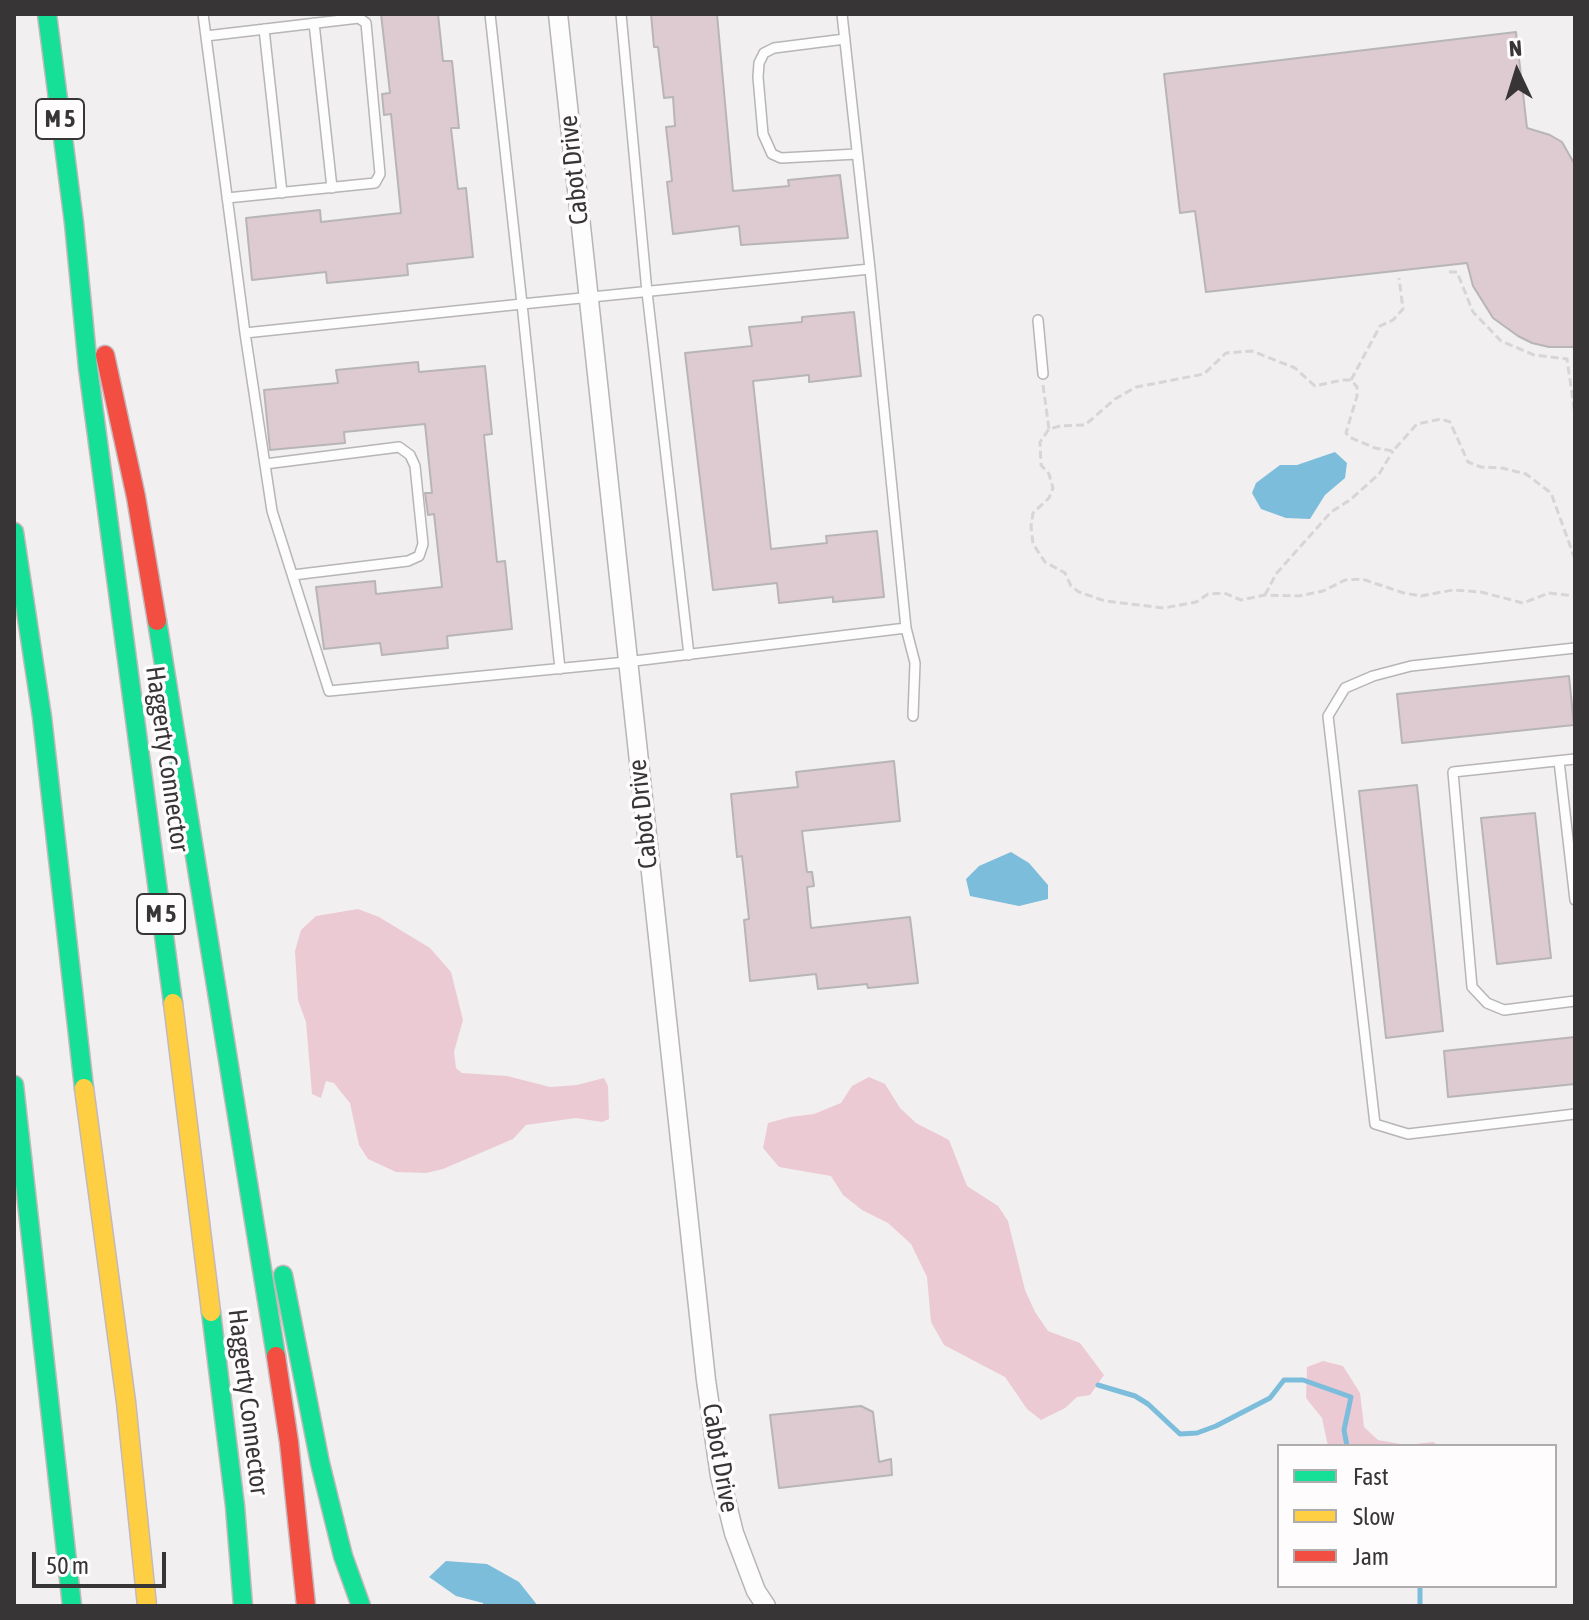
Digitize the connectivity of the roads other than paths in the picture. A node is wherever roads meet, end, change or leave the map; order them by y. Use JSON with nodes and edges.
{"nodes":[{"id":1,"x":47,"y":14,"type":"edge"},
{"id":2,"x":203,"y":14,"type":"edge"},
{"id":3,"x":490,"y":14,"type":"edge"},
{"id":4,"x":558,"y":14,"type":"edge"},
{"id":5,"x":621,"y":14,"type":"edge"},
{"id":6,"x":842,"y":14,"type":"edge"},
{"id":7,"x":314,"y":23,"type":"junction"},
{"id":8,"x":264,"y":29,"type":"junction"},
{"id":9,"x":206,"y":36,"type":"junction"},
{"id":10,"x":845,"y":39,"type":"junction"},
{"id":11,"x":857,"y":154,"type":"junction"},
{"id":12,"x":332,"y":188,"type":"junction"},
{"id":13,"x":282,"y":193,"type":"junction"},
{"id":14,"x":227,"y":198,"type":"junction"},
{"id":15,"x":74,"y":223,"type":"junction"},
{"id":16,"x":870,"y":269,"type":"junction"},
{"id":17,"x":647,"y":292,"type":"junction"},
{"id":18,"x":588,"y":299,"type":"junction"},
{"id":19,"x":522,"y":304,"type":"junction"},
{"id":20,"x":1038,"y":320,"type":"dead end"},
{"id":21,"x":245,"y":333,"type":"junction"},
{"id":22,"x":1043,"y":374,"type":"road end"},
{"id":23,"x":265,"y":464,"type":"junction"},
{"id":24,"x":14,"y":532,"type":"edge"},
{"id":25,"x":293,"y":575,"type":"junction"},
{"id":26,"x":906,"y":628,"type":"junction"},
{"id":27,"x":1575,"y":648,"type":"edge"},
{"id":28,"x":689,"y":655,"type":"junction"},
{"id":29,"x":626,"y":662,"type":"junction"},
{"id":30,"x":560,"y":669,"type":"junction"},
{"id":31,"x":913,"y":716,"type":"dead end"},
{"id":32,"x":1575,"y":759,"type":"edge"},
{"id":33,"x":1559,"y":761,"type":"junction"},
{"id":34,"x":1575,"y":900,"type":"edge"},
{"id":35,"x":1575,"y":1001,"type":"edge"},
{"id":36,"x":225,"y":1039,"type":"junction"},
{"id":37,"x":14,"y":1085,"type":"edge"},
{"id":38,"x":1575,"y":1114,"type":"edge"},
{"id":39,"x":72,"y":1606,"type":"edge"},
{"id":40,"x":147,"y":1606,"type":"edge"},
{"id":41,"x":243,"y":1606,"type":"edge"},
{"id":42,"x":306,"y":1606,"type":"edge"},
{"id":43,"x":361,"y":1606,"type":"edge"},
{"id":44,"x":766,"y":1606,"type":"edge"}],
"edges":[{"from":1,"to":15,"type":"highway","name":"Haggerty Connector","number":"M 5"},
{"from":2,"to":9,"type":"lane"},
{"from":3,"to":19,"type":"lane"},
{"from":4,"to":18,"type":"street","name":"Cabot Drive"},
{"from":5,"to":17,"type":"lane"},
{"from":6,"to":10,"type":"lane"},
{"from":7,"to":8,"type":"lane"},
{"from":7,"to":12,"type":"lane"},
{"from":7,"to":12,"type":"lane"},
{"from":8,"to":9,"type":"lane"},
{"from":8,"to":13,"type":"lane"},
{"from":9,"to":14,"type":"lane"},
{"from":10,"to":11,"type":"lane"},
{"from":10,"to":11,"type":"lane"},
{"from":11,"to":16,"type":"lane"},
{"from":12,"to":13,"type":"lane"},
{"from":13,"to":14,"type":"lane"},
{"from":14,"to":21,"type":"lane"},
{"from":15,"to":36,"type":"highway"},
{"from":15,"to":41,"type":"highway","name":"Haggerty Connector","number":"M 5"},
{"from":16,"to":17,"type":"lane"},
{"from":16,"to":26,"type":"lane"},
{"from":17,"to":18,"type":"lane"},
{"from":17,"to":28,"type":"lane"},
{"from":18,"to":19,"type":"lane"},
{"from":18,"to":29,"type":"street","name":"Cabot Drive"},
{"from":19,"to":21,"type":"lane"},
{"from":19,"to":30,"type":"lane"},
{"from":20,"to":22,"type":"lane"},
{"from":21,"to":23,"type":"lane"},
{"from":23,"to":25,"type":"lane"},
{"from":23,"to":25,"type":"lane"},
{"from":24,"to":40,"type":"highway"},
{"from":25,"to":30,"type":"lane"},
{"from":26,"to":28,"type":"lane"},
{"from":26,"to":31,"type":"lane"},
{"from":27,"to":38,"type":"lane"},
{"from":28,"to":29,"type":"lane"},
{"from":29,"to":30,"type":"lane"},
{"from":29,"to":44,"type":"street","name":"Cabot Drive"},
{"from":32,"to":33,"type":"lane"},
{"from":33,"to":34,"type":"lane"},
{"from":33,"to":35,"type":"lane"},
{"from":36,"to":42,"type":"highway"},
{"from":36,"to":43,"type":"highway"},
{"from":37,"to":39,"type":"highway"}]}
